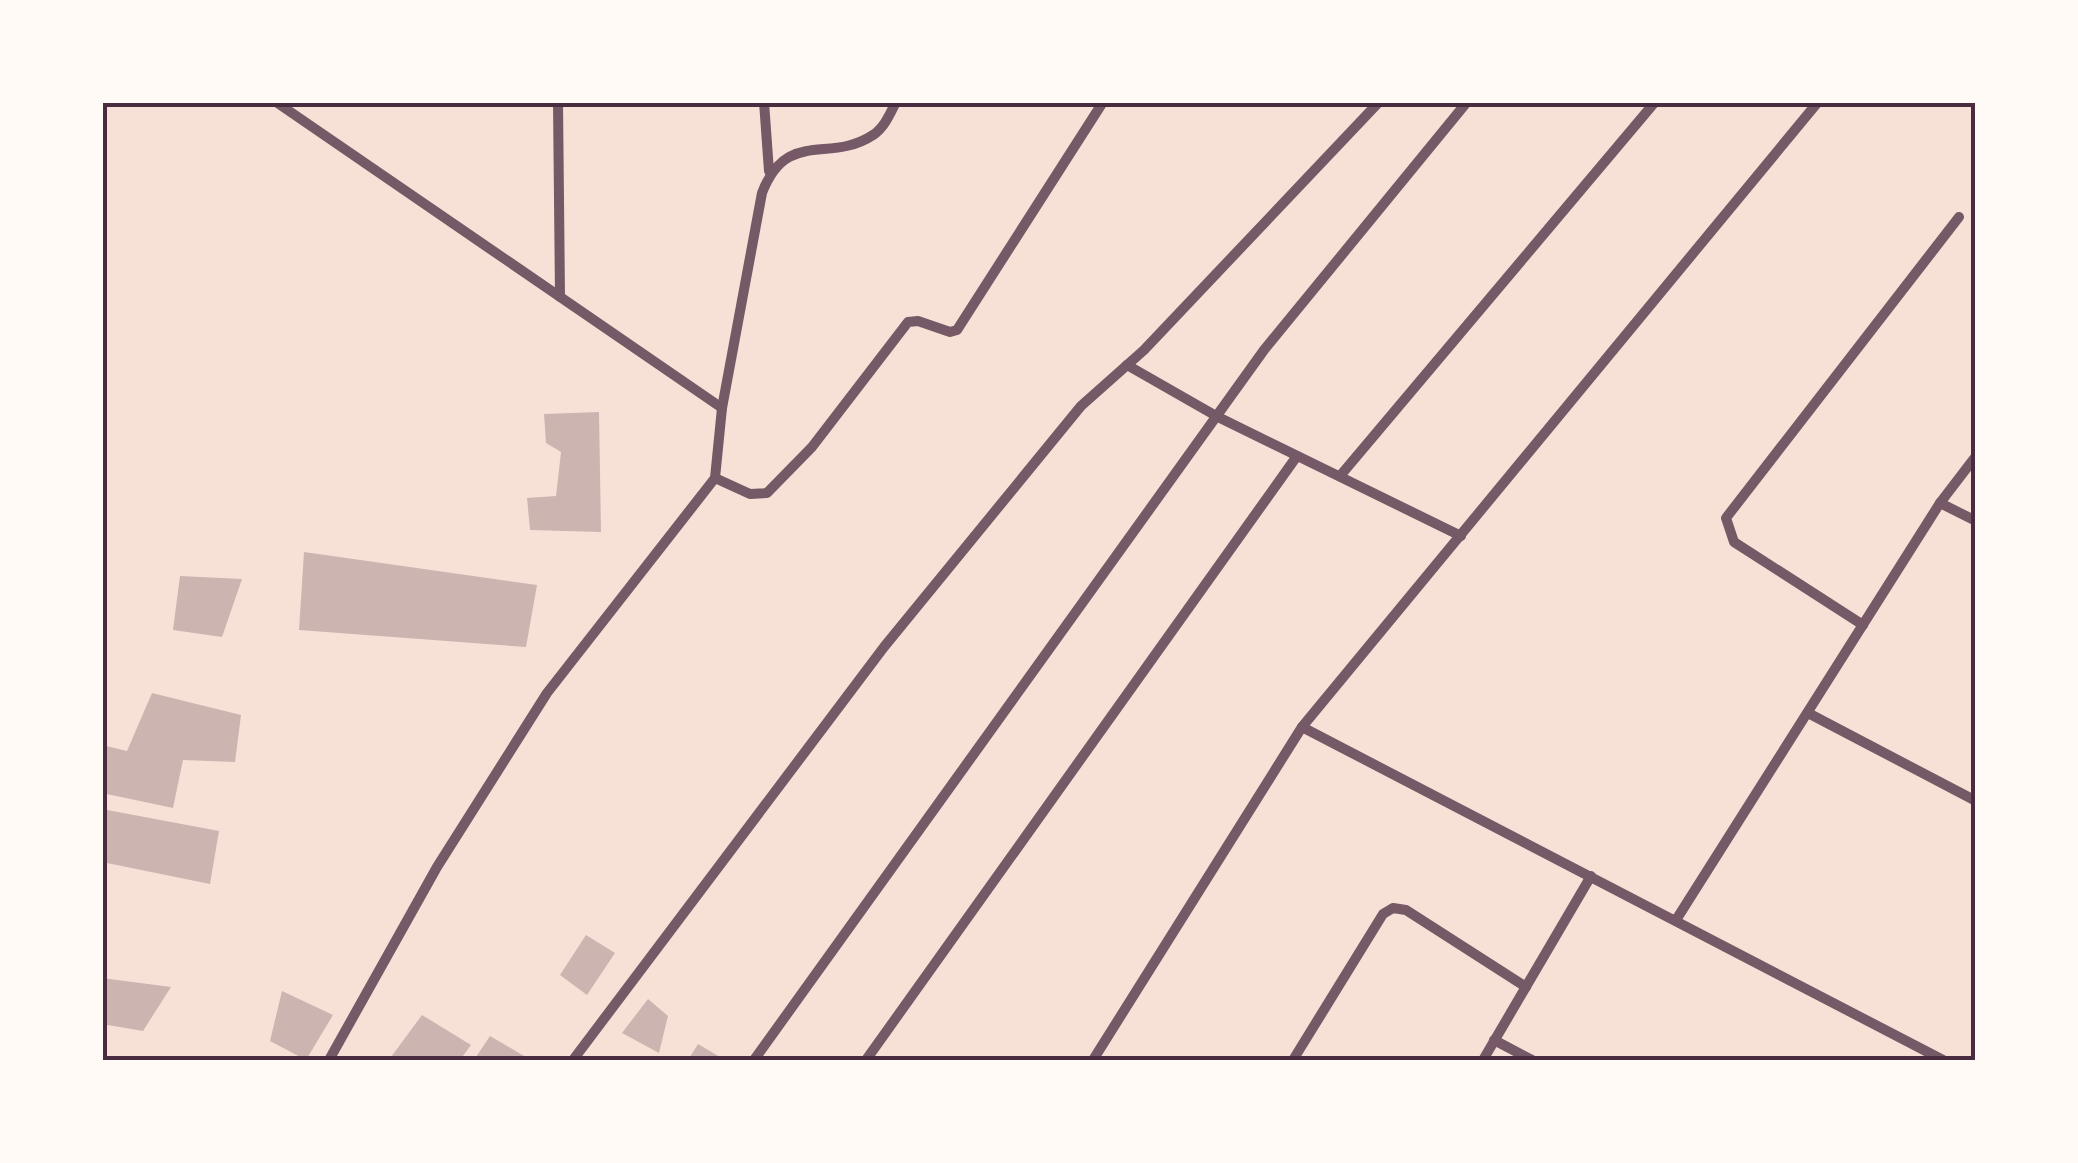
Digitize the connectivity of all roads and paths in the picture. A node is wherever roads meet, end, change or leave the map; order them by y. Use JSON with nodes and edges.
{"nodes":[{"id":1,"x":276,"y":102,"type":"edge"},
{"id":2,"x":558,"y":102,"type":"edge"},
{"id":3,"x":764,"y":102,"type":"edge"},
{"id":4,"x":896,"y":102,"type":"edge"},
{"id":5,"x":1102,"y":102,"type":"edge"},
{"id":6,"x":1379,"y":102,"type":"edge"},
{"id":7,"x":1467,"y":102,"type":"edge"},
{"id":8,"x":1655,"y":102,"type":"edge"},
{"id":9,"x":1818,"y":102,"type":"edge"},
{"id":10,"x":770,"y":172,"type":"junction"},
{"id":11,"x":1960,"y":217,"type":"dead end"},
{"id":12,"x":560,"y":297,"type":"junction"},
{"id":13,"x":1127,"y":365,"type":"junction"},
{"id":14,"x":722,"y":408,"type":"junction"},
{"id":15,"x":1218,"y":417,"type":"junction"},
{"id":16,"x":1297,"y":456,"type":"junction"},
{"id":17,"x":1976,"y":456,"type":"edge"},
{"id":18,"x":1340,"y":476,"type":"junction"},
{"id":19,"x":715,"y":478,"type":"junction"},
{"id":20,"x":1940,"y":503,"type":"junction"},
{"id":21,"x":1976,"y":521,"type":"edge"},
{"id":22,"x":1461,"y":536,"type":"junction"},
{"id":23,"x":1863,"y":625,"type":"junction"},
{"id":24,"x":1808,"y":713,"type":"junction"},
{"id":25,"x":1302,"y":727,"type":"junction"},
{"id":26,"x":1976,"y":801,"type":"edge"},
{"id":27,"x":1590,"y":876,"type":"junction"},
{"id":28,"x":1676,"y":920,"type":"junction"},
{"id":29,"x":1526,"y":987,"type":"junction"},
{"id":30,"x":1494,"y":1040,"type":"junction"},
{"id":31,"x":328,"y":1060,"type":"edge"},
{"id":32,"x":573,"y":1060,"type":"edge"},
{"id":33,"x":754,"y":1060,"type":"edge"},
{"id":34,"x":866,"y":1060,"type":"edge"},
{"id":35,"x":1093,"y":1060,"type":"edge"},
{"id":36,"x":1293,"y":1060,"type":"edge"},
{"id":37,"x":1483,"y":1060,"type":"edge"},
{"id":38,"x":1532,"y":1060,"type":"edge"},
{"id":39,"x":1943,"y":1060,"type":"edge"}],
"edges":[{"from":1,"to":12,"type":"street"},
{"from":2,"to":12,"type":"street"},
{"from":3,"to":10,"type":"street"},
{"from":4,"to":10,"type":"street"},
{"from":5,"to":19,"type":"street"},
{"from":6,"to":13,"type":"street"},
{"from":7,"to":15,"type":"street"},
{"from":8,"to":18,"type":"street"},
{"from":9,"to":22,"type":"street"},
{"from":10,"to":14,"type":"street"},
{"from":11,"to":23,"type":"street"},
{"from":12,"to":14,"type":"street"},
{"from":13,"to":15,"type":"street"},
{"from":13,"to":32,"type":"street"},
{"from":14,"to":19,"type":"street"},
{"from":15,"to":16,"type":"street"},
{"from":15,"to":33,"type":"street"},
{"from":16,"to":18,"type":"street"},
{"from":16,"to":34,"type":"street"},
{"from":17,"to":20,"type":"street"},
{"from":18,"to":22,"type":"street"},
{"from":19,"to":31,"type":"street"},
{"from":20,"to":21,"type":"street"},
{"from":20,"to":23,"type":"street"},
{"from":22,"to":25,"type":"street"},
{"from":23,"to":24,"type":"street"},
{"from":24,"to":26,"type":"street"},
{"from":24,"to":28,"type":"street"},
{"from":25,"to":27,"type":"street"},
{"from":25,"to":35,"type":"street"},
{"from":27,"to":28,"type":"street"},
{"from":27,"to":29,"type":"street"},
{"from":28,"to":39,"type":"street"},
{"from":29,"to":30,"type":"street"},
{"from":29,"to":36,"type":"street"},
{"from":30,"to":37,"type":"street"},
{"from":30,"to":38,"type":"street"}]}
